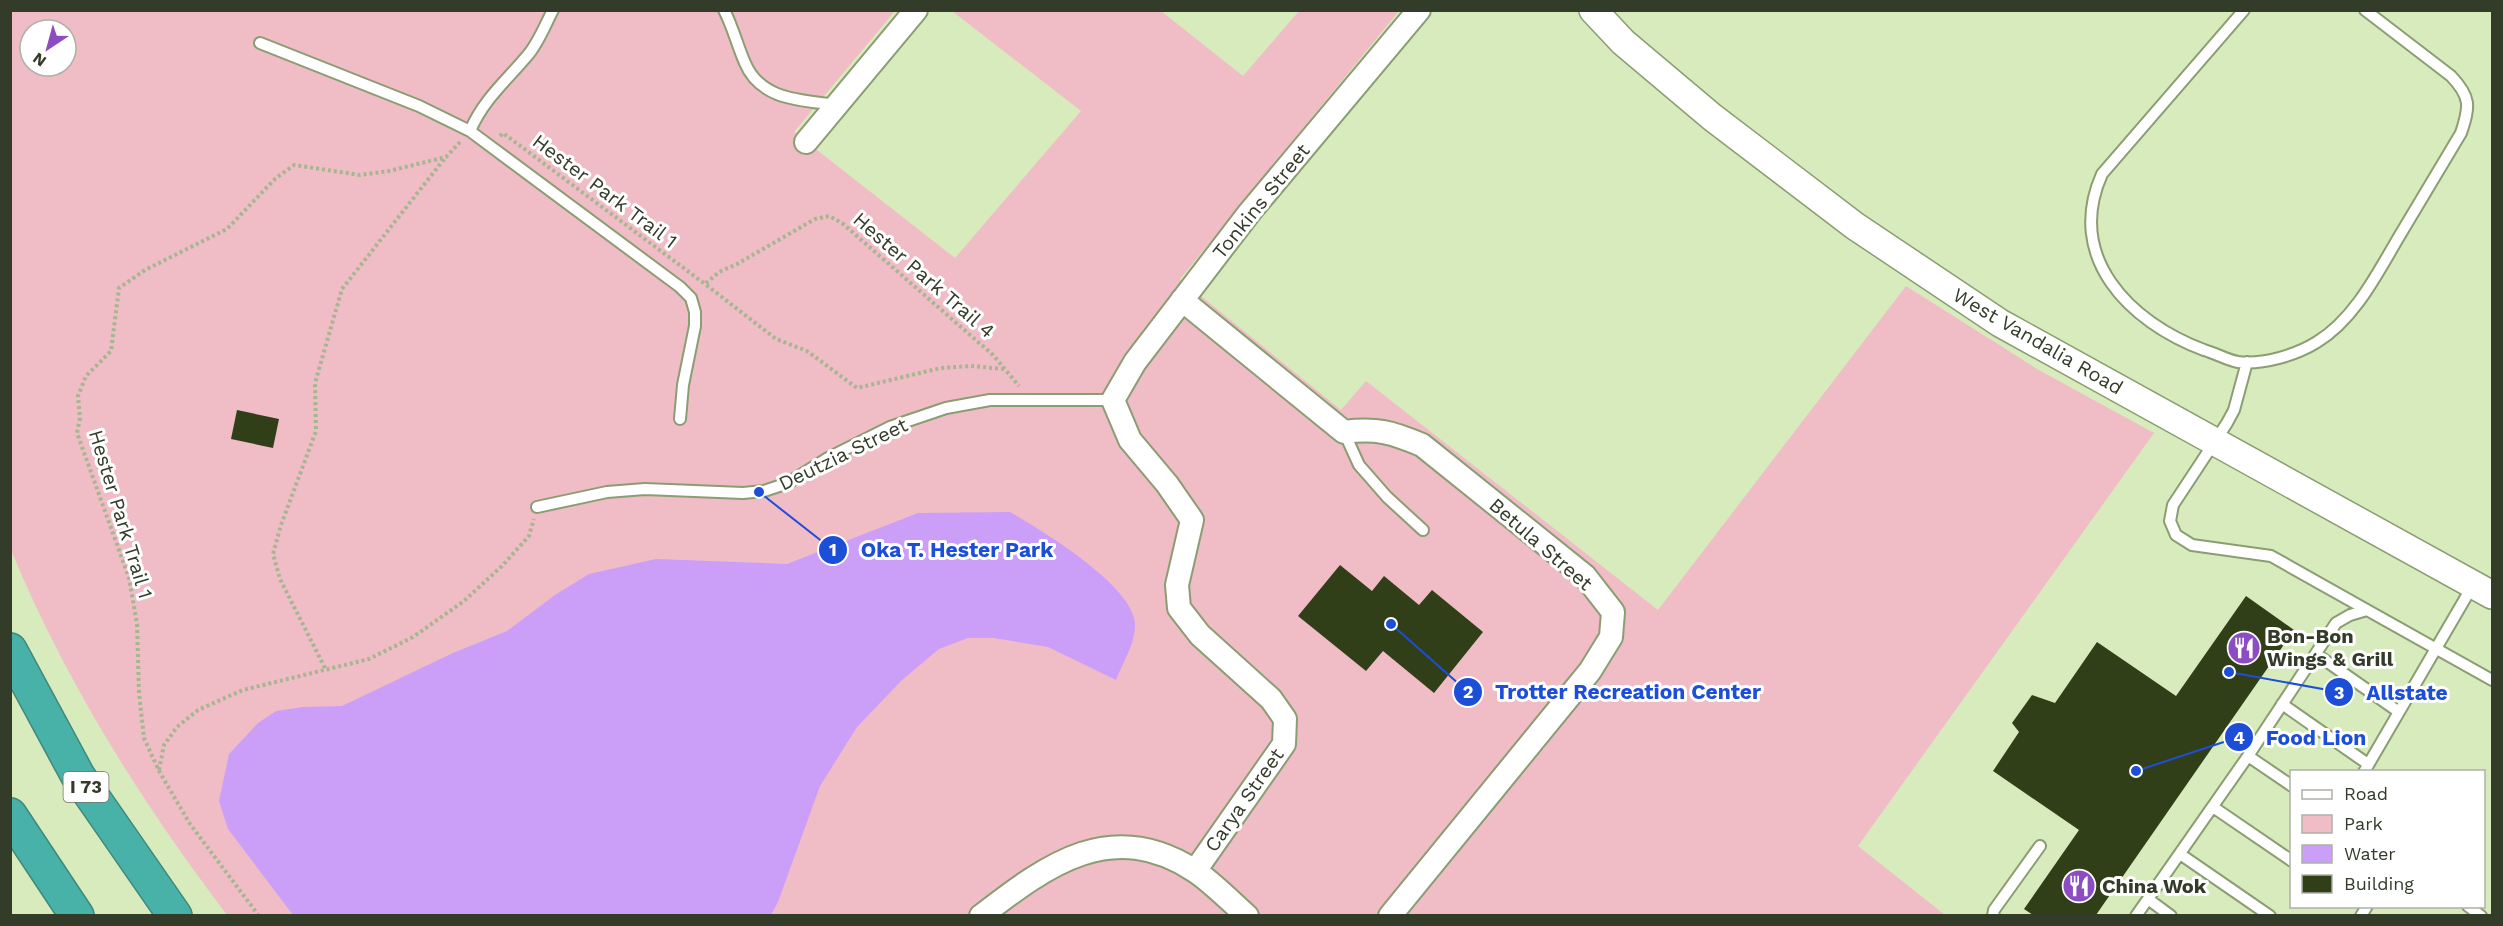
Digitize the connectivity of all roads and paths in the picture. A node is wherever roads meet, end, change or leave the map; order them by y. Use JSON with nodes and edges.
{"nodes":[{"id":1,"x":553,"y":10,"type":"edge"},
{"id":2,"x":724,"y":10,"type":"edge"},
{"id":3,"x":916,"y":10,"type":"edge"},
{"id":4,"x":1419,"y":10,"type":"edge"},
{"id":5,"x":1593,"y":10,"type":"edge"},
{"id":6,"x":2244,"y":10,"type":"edge"},
{"id":7,"x":2365,"y":10,"type":"edge"},
{"id":8,"x":260,"y":43,"type":"dead end"},
{"id":9,"x":837,"y":105,"type":"junction"},
{"id":10,"x":470,"y":131,"type":"junction"},
{"id":11,"x":806,"y":142,"type":"dead end"},
{"id":12,"x":492,"y":148,"type":"junction"},
{"id":13,"x":446,"y":158,"type":"junction"},
{"id":14,"x":705,"y":284,"type":"junction"},
{"id":15,"x":1182,"y":300,"type":"junction"},
{"id":16,"x":2247,"y":362,"type":"junction"},
{"id":17,"x":1004,"y":369,"type":"junction"},
{"id":18,"x":1031,"y":400,"type":"junction"},
{"id":19,"x":1113,"y":400,"type":"junction"},
{"id":20,"x":680,"y":419,"type":"dead end"},
{"id":21,"x":1344,"y":432,"type":"junction"},
{"id":22,"x":2214,"y":442,"type":"junction"},
{"id":23,"x":537,"y":507,"type":"joint"},
{"id":24,"x":1423,"y":530,"type":"dead end"},
{"id":25,"x":2483,"y":590,"type":"edge"},
{"id":26,"x":2367,"y":610,"type":"junction"},
{"id":27,"x":2436,"y":649,"type":"junction"},
{"id":28,"x":10,"y":650,"type":"edge"},
{"id":29,"x":2316,"y":654,"type":"junction"},
{"id":30,"x":326,"y":668,"type":"junction"},
{"id":31,"x":2493,"y":680,"type":"edge"},
{"id":32,"x":2282,"y":704,"type":"junction"},
{"id":33,"x":2399,"y":712,"type":"junction"},
{"id":34,"x":2248,"y":756,"type":"junction"},
{"id":35,"x":2366,"y":768,"type":"edge"},
{"id":36,"x":159,"y":771,"type":"junction"},
{"id":37,"x":2290,"y":785,"type":"edge"},
{"id":38,"x":2212,"y":807,"type":"junction"},
{"id":39,"x":10,"y":815,"type":"edge"},
{"id":40,"x":2040,"y":846,"type":"dead end"},
{"id":41,"x":2180,"y":854,"type":"junction"},
{"id":42,"x":2290,"y":860,"type":"edge"},
{"id":43,"x":1195,"y":871,"type":"junction"},
{"id":44,"x":2148,"y":899,"type":"junction"},
{"id":45,"x":77,"y":915,"type":"edge"},
{"id":46,"x":175,"y":915,"type":"edge"},
{"id":47,"x":259,"y":915,"type":"edge"},
{"id":48,"x":981,"y":915,"type":"edge"},
{"id":49,"x":1247,"y":915,"type":"edge"},
{"id":50,"x":1390,"y":915,"type":"edge"},
{"id":51,"x":1993,"y":915,"type":"edge"},
{"id":52,"x":2136,"y":915,"type":"edge"},
{"id":53,"x":2171,"y":915,"type":"edge"},
{"id":54,"x":2270,"y":915,"type":"edge"}],
"edges":[{"from":1,"to":10,"type":"lane"},
{"from":2,"to":9,"type":"lane"},
{"from":3,"to":9,"type":"street"},
{"from":4,"to":15,"type":"street","name":"Tonkins Street"},
{"from":5,"to":22,"type":"street","name":"West Vandalia Road"},
{"from":6,"to":16,"type":"lane"},
{"from":7,"to":16,"type":"lane"},
{"from":8,"to":10,"type":"lane"},
{"from":9,"to":11,"type":"street"},
{"from":10,"to":12,"type":"lane"},
{"from":10,"to":13,"type":"path"},
{"from":12,"to":14,"type":"path","name":"Hester Park Trail 1"},
{"from":12,"to":20,"type":"lane"},
{"from":13,"to":30,"type":"path"},
{"from":13,"to":36,"type":"path","name":"Hester Park Trail 1"},
{"from":14,"to":17,"type":"path","name":"Hester Park Trail 4"},
{"from":14,"to":17,"type":"path","name":"Hester Park Trail 4"},
{"from":15,"to":19,"type":"street","name":"Tonkins Street"},
{"from":15,"to":21,"type":"street"},
{"from":16,"to":22,"type":"lane"},
{"from":17,"to":18,"type":"path","name":"Hester Park Trail 4"},
{"from":18,"to":19,"type":"lane","name":"Deutzia Street"},
{"from":18,"to":23,"type":"lane","name":"Deutzia Street"},
{"from":19,"to":43,"type":"street","name":"Carya Street"},
{"from":21,"to":24,"type":"lane"},
{"from":21,"to":50,"type":"street","name":"Betula Street"},
{"from":22,"to":25,"type":"street","name":"West Vandalia Road"},
{"from":22,"to":26,"type":"lane"},
{"from":23,"to":30,"type":"path"},
{"from":25,"to":27,"type":"lane"},
{"from":26,"to":27,"type":"lane"},
{"from":26,"to":29,"type":"lane"},
{"from":27,"to":31,"type":"lane"},
{"from":27,"to":33,"type":"lane"},
{"from":28,"to":46,"type":"highway","number":"I 73"},
{"from":29,"to":32,"type":"lane"},
{"from":29,"to":33,"type":"lane"},
{"from":30,"to":36,"type":"path"},
{"from":32,"to":34,"type":"lane"},
{"from":32,"to":35,"type":"lane"},
{"from":33,"to":35,"type":"lane"},
{"from":34,"to":37,"type":"lane"},
{"from":34,"to":38,"type":"lane"},
{"from":36,"to":47,"type":"path","name":"Hester Park Trail 1"},
{"from":38,"to":41,"type":"lane"},
{"from":38,"to":42,"type":"lane"},
{"from":39,"to":45,"type":"highway"},
{"from":40,"to":51,"type":"lane"},
{"from":41,"to":44,"type":"lane"},
{"from":41,"to":54,"type":"lane"},
{"from":43,"to":48,"type":"street"},
{"from":43,"to":49,"type":"street"},
{"from":44,"to":52,"type":"lane"},
{"from":44,"to":53,"type":"lane"}]}
